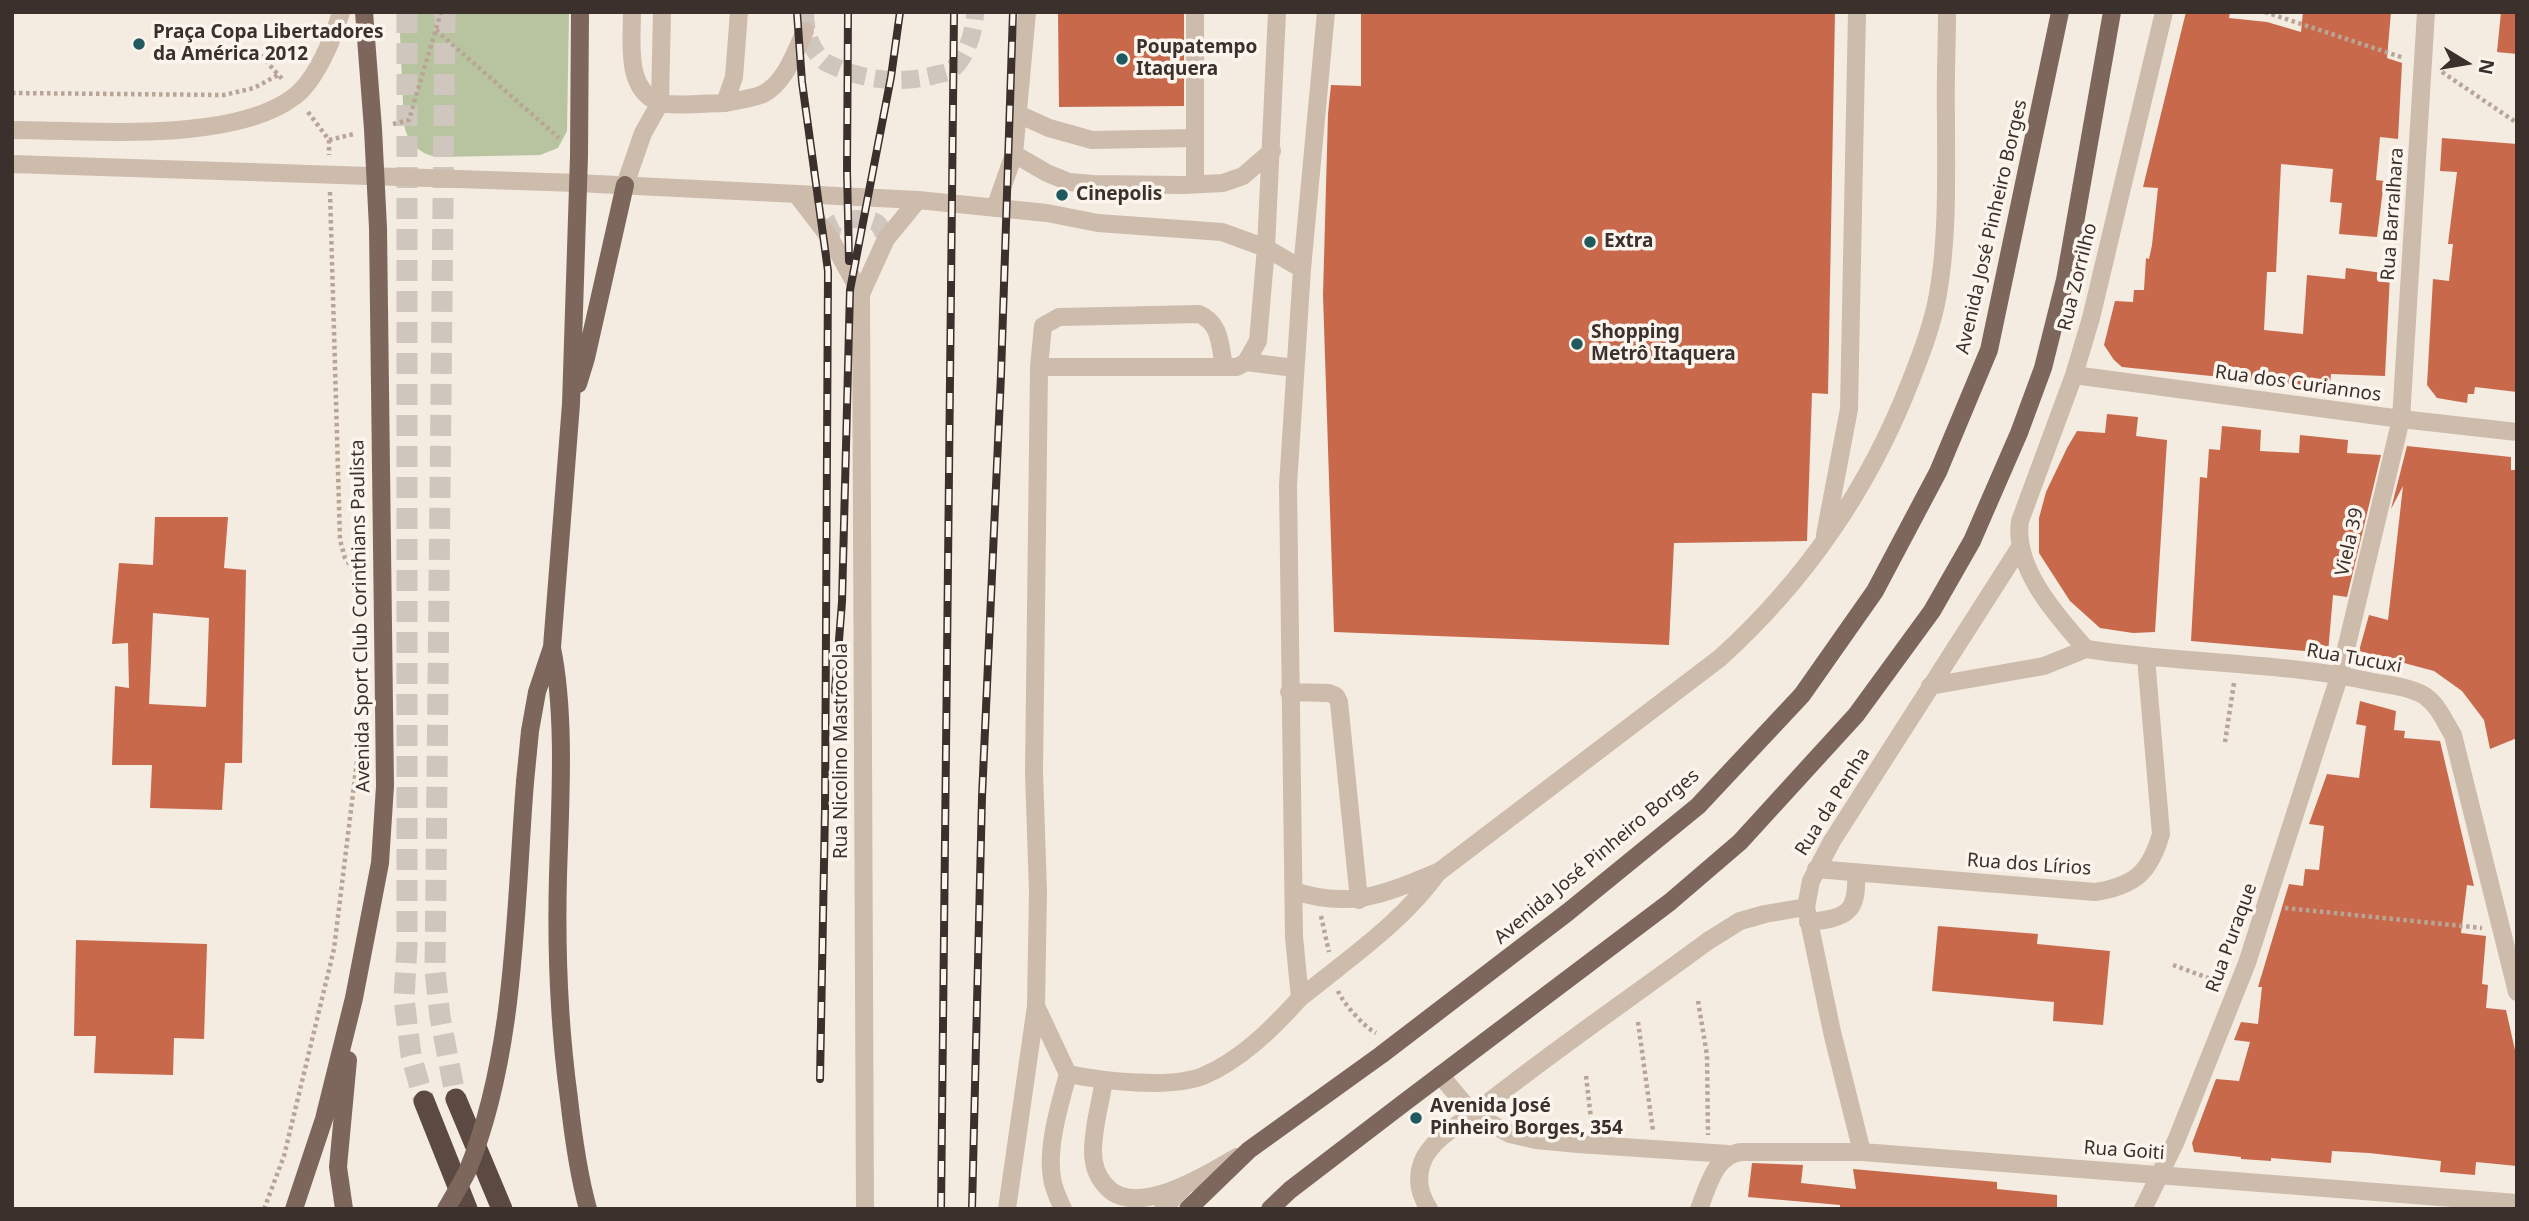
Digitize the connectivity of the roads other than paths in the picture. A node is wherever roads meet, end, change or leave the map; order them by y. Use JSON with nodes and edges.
{"nodes":[{"id":1,"x":341,"y":12,"type":"edge"},
{"id":2,"x":364,"y":12,"type":"edge"},
{"id":3,"x":580,"y":12,"type":"edge"},
{"id":4,"x":632,"y":12,"type":"edge"},
{"id":5,"x":662,"y":12,"type":"edge"},
{"id":6,"x":739,"y":12,"type":"edge"},
{"id":7,"x":1027,"y":12,"type":"edge"},
{"id":8,"x":1197,"y":12,"type":"edge"},
{"id":9,"x":1277,"y":12,"type":"edge"},
{"id":10,"x":1326,"y":12,"type":"edge"},
{"id":11,"x":1857,"y":12,"type":"edge"},
{"id":12,"x":1947,"y":12,"type":"edge"},
{"id":13,"x":2060,"y":12,"type":"edge"},
{"id":14,"x":2164,"y":12,"type":"edge"},
{"id":15,"x":2426,"y":12,"type":"edge"},
{"id":16,"x":2107,"y":17,"type":"edge"},
{"id":17,"x":805,"y":31,"type":"dead end"},
{"id":18,"x":660,"y":103,"type":"junction"},
{"id":19,"x":725,"y":103,"type":"junction"},
{"id":20,"x":1018,"y":114,"type":"junction"},
{"id":21,"x":12,"y":130,"type":"edge"},
{"id":22,"x":1195,"y":138,"type":"junction"},
{"id":23,"x":1272,"y":151,"type":"junction"},
{"id":24,"x":1014,"y":154,"type":"junction"},
{"id":25,"x":12,"y":164,"type":"edge"},
{"id":26,"x":376,"y":176,"type":"junction"},
{"id":27,"x":577,"y":183,"type":"junction"},
{"id":28,"x":1195,"y":184,"type":"junction"},
{"id":29,"x":625,"y":185,"type":"junction"},
{"id":30,"x":797,"y":195,"type":"junction"},
{"id":31,"x":918,"y":200,"type":"junction"},
{"id":32,"x":995,"y":208,"type":"junction"},
{"id":33,"x":1266,"y":248,"type":"junction"},
{"id":34,"x":1301,"y":269,"type":"junction"},
{"id":35,"x":861,"y":294,"type":"junction"},
{"id":36,"x":1246,"y":362,"type":"junction"},
{"id":37,"x":1039,"y":367,"type":"junction"},
{"id":38,"x":1224,"y":367,"type":"junction"},
{"id":39,"x":1295,"y":369,"type":"junction"},
{"id":40,"x":2074,"y":375,"type":"junction"},
{"id":41,"x":571,"y":404,"type":"junction"},
{"id":42,"x":2400,"y":419,"type":"junction"},
{"id":43,"x":2517,"y":432,"type":"edge"},
{"id":44,"x":1824,"y":542,"type":"junction"},
{"id":45,"x":2020,"y":547,"type":"junction"},
{"id":46,"x":552,"y":647,"type":"junction"},
{"id":47,"x":2087,"y":649,"type":"junction"},
{"id":48,"x":2146,"y":658,"type":"junction"},
{"id":49,"x":2340,"y":674,"type":"junction"},
{"id":50,"x":1930,"y":686,"type":"junction"},
{"id":51,"x":1289,"y":692,"type":"junction"},
{"id":52,"x":1815,"y":869,"type":"junction"},
{"id":53,"x":1440,"y":871,"type":"junction"},
{"id":54,"x":1856,"y":873,"type":"junction"},
{"id":55,"x":1294,"y":891,"type":"junction"},
{"id":56,"x":1359,"y":900,"type":"junction"},
{"id":57,"x":1807,"y":914,"type":"junction"},
{"id":58,"x":2517,"y":992,"type":"edge"},
{"id":59,"x":354,"y":998,"type":"junction"},
{"id":60,"x":1300,"y":998,"type":"junction"},
{"id":61,"x":1036,"y":1006,"type":"junction"},
{"id":62,"x":1068,"y":1074,"type":"junction"},
{"id":63,"x":1440,"y":1075,"type":"junction"},
{"id":64,"x":1104,"y":1081,"type":"junction"},
{"id":65,"x":456,"y":1099,"type":"tunnel mouth"},
{"id":66,"x":424,"y":1101,"type":"tunnel mouth"},
{"id":67,"x":1473,"y":1114,"type":"junction"},
{"id":68,"x":1249,"y":1150,"type":"junction"},
{"id":69,"x":1862,"y":1152,"type":"junction"},
{"id":70,"x":1728,"y":1154,"type":"junction"},
{"id":71,"x":2159,"y":1174,"type":"junction"},
{"id":72,"x":1183,"y":1188,"type":"junction"},
{"id":73,"x":2517,"y":1203,"type":"edge"},
{"id":74,"x":294,"y":1209,"type":"edge"},
{"id":75,"x":344,"y":1209,"type":"edge"},
{"id":76,"x":446,"y":1209,"type":"edge"},
{"id":77,"x":467,"y":1209,"type":"edge"},
{"id":78,"x":502,"y":1209,"type":"edge"},
{"id":79,"x":588,"y":1209,"type":"edge"},
{"id":80,"x":865,"y":1209,"type":"edge"},
{"id":81,"x":1007,"y":1209,"type":"edge"},
{"id":82,"x":1063,"y":1209,"type":"edge"},
{"id":83,"x":1163,"y":1209,"type":"edge"},
{"id":84,"x":1188,"y":1209,"type":"edge"},
{"id":85,"x":1270,"y":1209,"type":"edge"},
{"id":86,"x":1429,"y":1209,"type":"edge"},
{"id":87,"x":1699,"y":1209,"type":"edge"},
{"id":88,"x":2144,"y":1209,"type":"edge"}],
"edges":[{"from":1,"to":21,"type":"street"},
{"from":2,"to":26,"type":"main road","name":"Avenida Sport Club Corinthians Paulista"},
{"from":3,"to":27,"type":"main road"},
{"from":4,"to":18,"type":"street"},
{"from":5,"to":18,"type":"street"},
{"from":6,"to":19,"type":"street"},
{"from":7,"to":20,"type":"street"},
{"from":8,"to":22,"type":"street"},
{"from":9,"to":23,"type":"street"},
{"from":10,"to":34,"type":"street"},
{"from":11,"to":44,"type":"street"},
{"from":12,"to":44,"type":"street"},
{"from":13,"to":68,"type":"main road","name":"Avenida José Pinheiro Borges"},
{"from":14,"to":40,"type":"street","name":"Rua Zorrilho"},
{"from":15,"to":42,"type":"street","name":"Rua Barralhara"},
{"from":16,"to":63,"type":"main road"},
{"from":17,"to":19,"type":"street"},
{"from":18,"to":19,"type":"street"},
{"from":18,"to":29,"type":"street"},
{"from":20,"to":22,"type":"street"},
{"from":20,"to":24,"type":"street"},
{"from":22,"to":28,"type":"street"},
{"from":23,"to":28,"type":"street"},
{"from":23,"to":33,"type":"street"},
{"from":24,"to":28,"type":"street"},
{"from":24,"to":32,"type":"street"},
{"from":25,"to":26,"type":"street"},
{"from":26,"to":27,"type":"street"},
{"from":26,"to":59,"type":"main road","name":"Avenida Sport Club Corinthians Paulista"},
{"from":27,"to":29,"type":"street"},
{"from":27,"to":41,"type":"main road"},
{"from":29,"to":30,"type":"street"},
{"from":29,"to":41,"type":"main road"},
{"from":30,"to":31,"type":"street"},
{"from":30,"to":35,"type":"street","name":"Rua Nicolino Mastrocola"},
{"from":31,"to":32,"type":"street"},
{"from":31,"to":35,"type":"street","name":"Rua Nicolino Mastrocola"},
{"from":32,"to":33,"type":"street"},
{"from":33,"to":34,"type":"street"},
{"from":33,"to":36,"type":"street"},
{"from":34,"to":39,"type":"street"},
{"from":35,"to":80,"type":"street","name":"Rua Nicolino Mastrocola"},
{"from":36,"to":38,"type":"street"},
{"from":36,"to":39,"type":"street"},
{"from":37,"to":38,"type":"street"},
{"from":37,"to":38,"type":"street"},
{"from":37,"to":61,"type":"street"},
{"from":39,"to":51,"type":"street"},
{"from":40,"to":42,"type":"street","name":"Rua dos Curiannos"},
{"from":40,"to":45,"type":"street","name":"Rua Zorrilho"},
{"from":41,"to":46,"type":"main road"},
{"from":42,"to":43,"type":"street","name":"Rua dos Curiannos"},
{"from":42,"to":49,"type":"street","name":"Viela 39"},
{"from":44,"to":53,"type":"street"},
{"from":45,"to":47,"type":"street"},
{"from":45,"to":50,"type":"street","name":"Rua da Penha"},
{"from":46,"to":76,"type":"main road","bridge":true},
{"from":46,"to":79,"type":"main road"},
{"from":47,"to":48,"type":"street","name":"Rua Tucuxi"},
{"from":47,"to":50,"type":"street"},
{"from":48,"to":49,"type":"street","name":"Rua Tucuxi"},
{"from":48,"to":54,"type":"street","name":"Rua dos Lírios"},
{"from":49,"to":58,"type":"street","name":"Rua Tucuxi"},
{"from":49,"to":71,"type":"street","name":"Rua Puraque"},
{"from":50,"to":52,"type":"street","name":"Rua da Penha"},
{"from":51,"to":55,"type":"street"},
{"from":51,"to":56,"type":"street"},
{"from":52,"to":54,"type":"street","name":"Rua dos Lírios"},
{"from":52,"to":57,"type":"street","name":"Rua da Penha"},
{"from":53,"to":56,"type":"street"},
{"from":53,"to":60,"type":"street"},
{"from":54,"to":57,"type":"street"},
{"from":55,"to":56,"type":"street"},
{"from":55,"to":60,"type":"street"},
{"from":57,"to":67,"type":"street"},
{"from":57,"to":69,"type":"street","name":"Rua da Penha"},
{"from":59,"to":74,"type":"main road","name":"Avenida Sport Club Corinthians Paulista"},
{"from":59,"to":75,"type":"main road"},
{"from":60,"to":64,"type":"street"},
{"from":61,"to":62,"type":"street"},
{"from":61,"to":81,"type":"street"},
{"from":62,"to":64,"type":"street"},
{"from":62,"to":82,"type":"street"},
{"from":63,"to":67,"type":"street"},
{"from":63,"to":85,"type":"main road"},
{"from":64,"to":72,"type":"street"},
{"from":65,"to":78,"type":"highway"},
{"from":66,"to":77,"type":"highway"},
{"from":67,"to":70,"type":"street","name":"Rua Goiti"},
{"from":67,"to":86,"type":"street"},
{"from":68,"to":72,"type":"street"},
{"from":68,"to":84,"type":"main road","name":"Avenida José Pinheiro Borges"},
{"from":69,"to":70,"type":"street","name":"Rua Goiti"},
{"from":69,"to":71,"type":"street","name":"Rua Goiti"},
{"from":70,"to":87,"type":"street"},
{"from":71,"to":73,"type":"street","name":"Rua Goiti"},
{"from":71,"to":88,"type":"street","name":"Rua Puraque"},
{"from":72,"to":83,"type":"street"}]}
